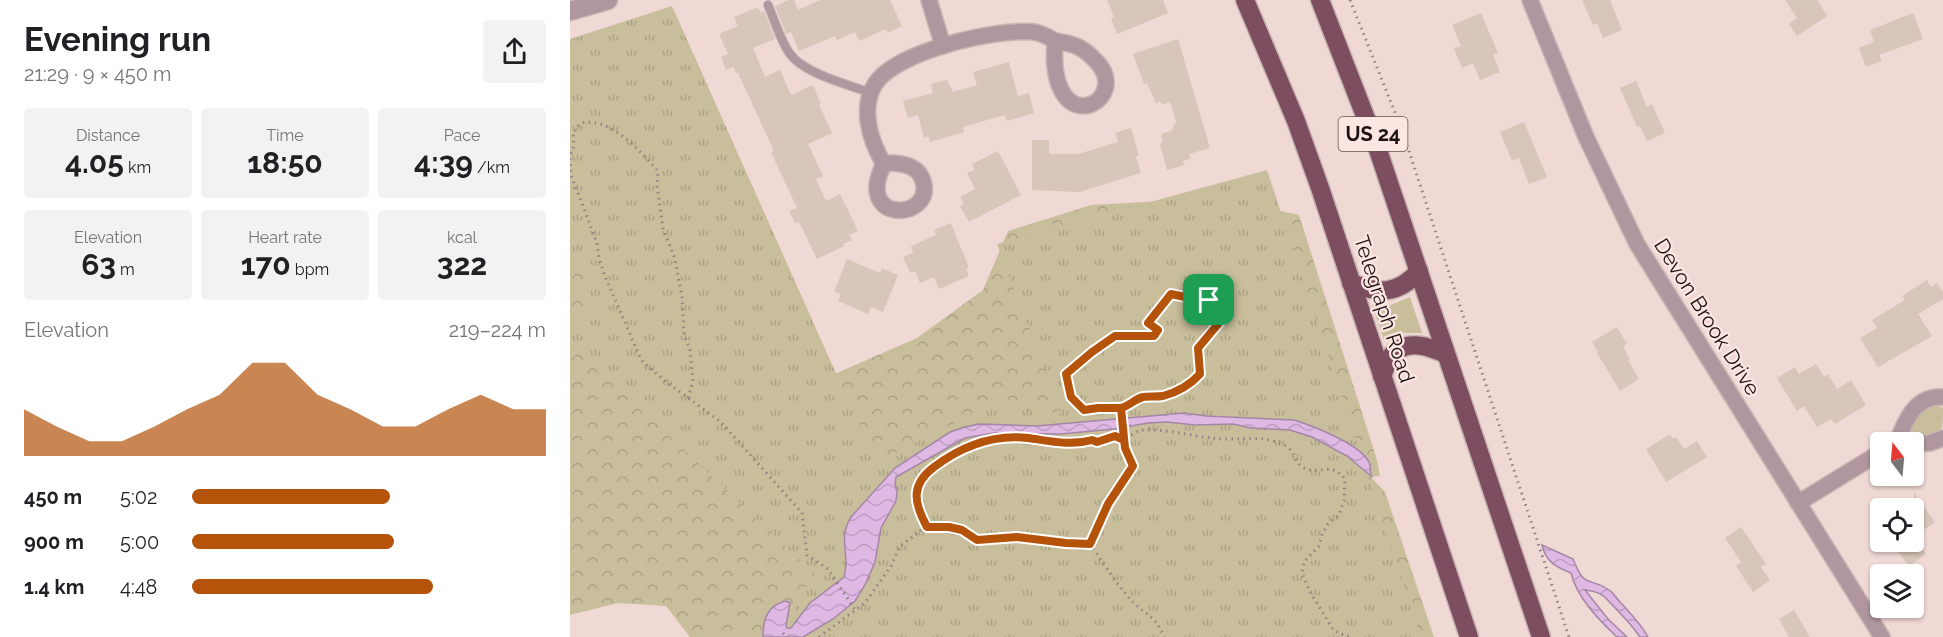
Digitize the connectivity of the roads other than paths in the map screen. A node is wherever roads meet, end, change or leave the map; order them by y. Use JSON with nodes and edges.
{"nodes":[{"id":1,"x":608,"y":0,"type":"edge"},
{"id":2,"x":929,"y":0,"type":"edge"},
{"id":3,"x":1245,"y":0,"type":"edge"},
{"id":4,"x":1320,"y":0,"type":"edge"},
{"id":5,"x":1530,"y":0,"type":"edge"},
{"id":6,"x":768,"y":5,"type":"dead end"},
{"id":7,"x":570,"y":11,"type":"edge"},
{"id":8,"x":1055,"y":41,"type":"dead end"},
{"id":9,"x":943,"y":46,"type":"junction"},
{"id":10,"x":871,"y":93,"type":"junction"},
{"id":11,"x":884,"y":164,"type":"dead end"},
{"id":12,"x":1419,"y":271,"type":"junction"},
{"id":13,"x":1351,"y":283,"type":"junction"},
{"id":14,"x":1446,"y":354,"type":"junction"},
{"id":15,"x":1382,"y":376,"type":"junction"},
{"id":16,"x":1943,"y":397,"type":"edge"},
{"id":17,"x":1901,"y":432,"type":"edge"},
{"id":18,"x":1943,"y":438,"type":"edge"},
{"id":19,"x":1924,"y":443,"type":"edge"},
{"id":20,"x":1870,"y":459,"type":"edge"},
{"id":21,"x":1798,"y":503,"type":"junction"},
{"id":22,"x":1469,"y":637,"type":"edge"},
{"id":23,"x":1540,"y":637,"type":"edge"},
{"id":24,"x":1882,"y":637,"type":"edge"}],
"edges":[{"from":1,"to":7,"type":"street"},
{"from":2,"to":9,"type":"street"},
{"from":3,"to":13,"type":"highway","name":"Telegraph Road","number":"US 24"},
{"from":4,"to":12,"type":"highway","number":"US 24"},
{"from":5,"to":21,"type":"street","name":"Devon Brook Drive"},
{"from":6,"to":10,"type":"lane"},
{"from":8,"to":9,"type":"street"},
{"from":9,"to":10,"type":"street"},
{"from":10,"to":11,"type":"street"},
{"from":12,"to":13,"type":"highway"},
{"from":12,"to":14,"type":"highway","number":"US 24"},
{"from":13,"to":15,"type":"highway","name":"Telegraph Road","number":"US 24"},
{"from":14,"to":15,"type":"highway"},
{"from":14,"to":23,"type":"highway","number":"US 24"},
{"from":15,"to":22,"type":"highway","name":"Telegraph Road","number":"US 24"},
{"from":16,"to":17,"type":"street"},
{"from":18,"to":19,"type":"street"},
{"from":20,"to":21,"type":"street"},
{"from":21,"to":24,"type":"street","name":"Devon Brook Drive"}]}
